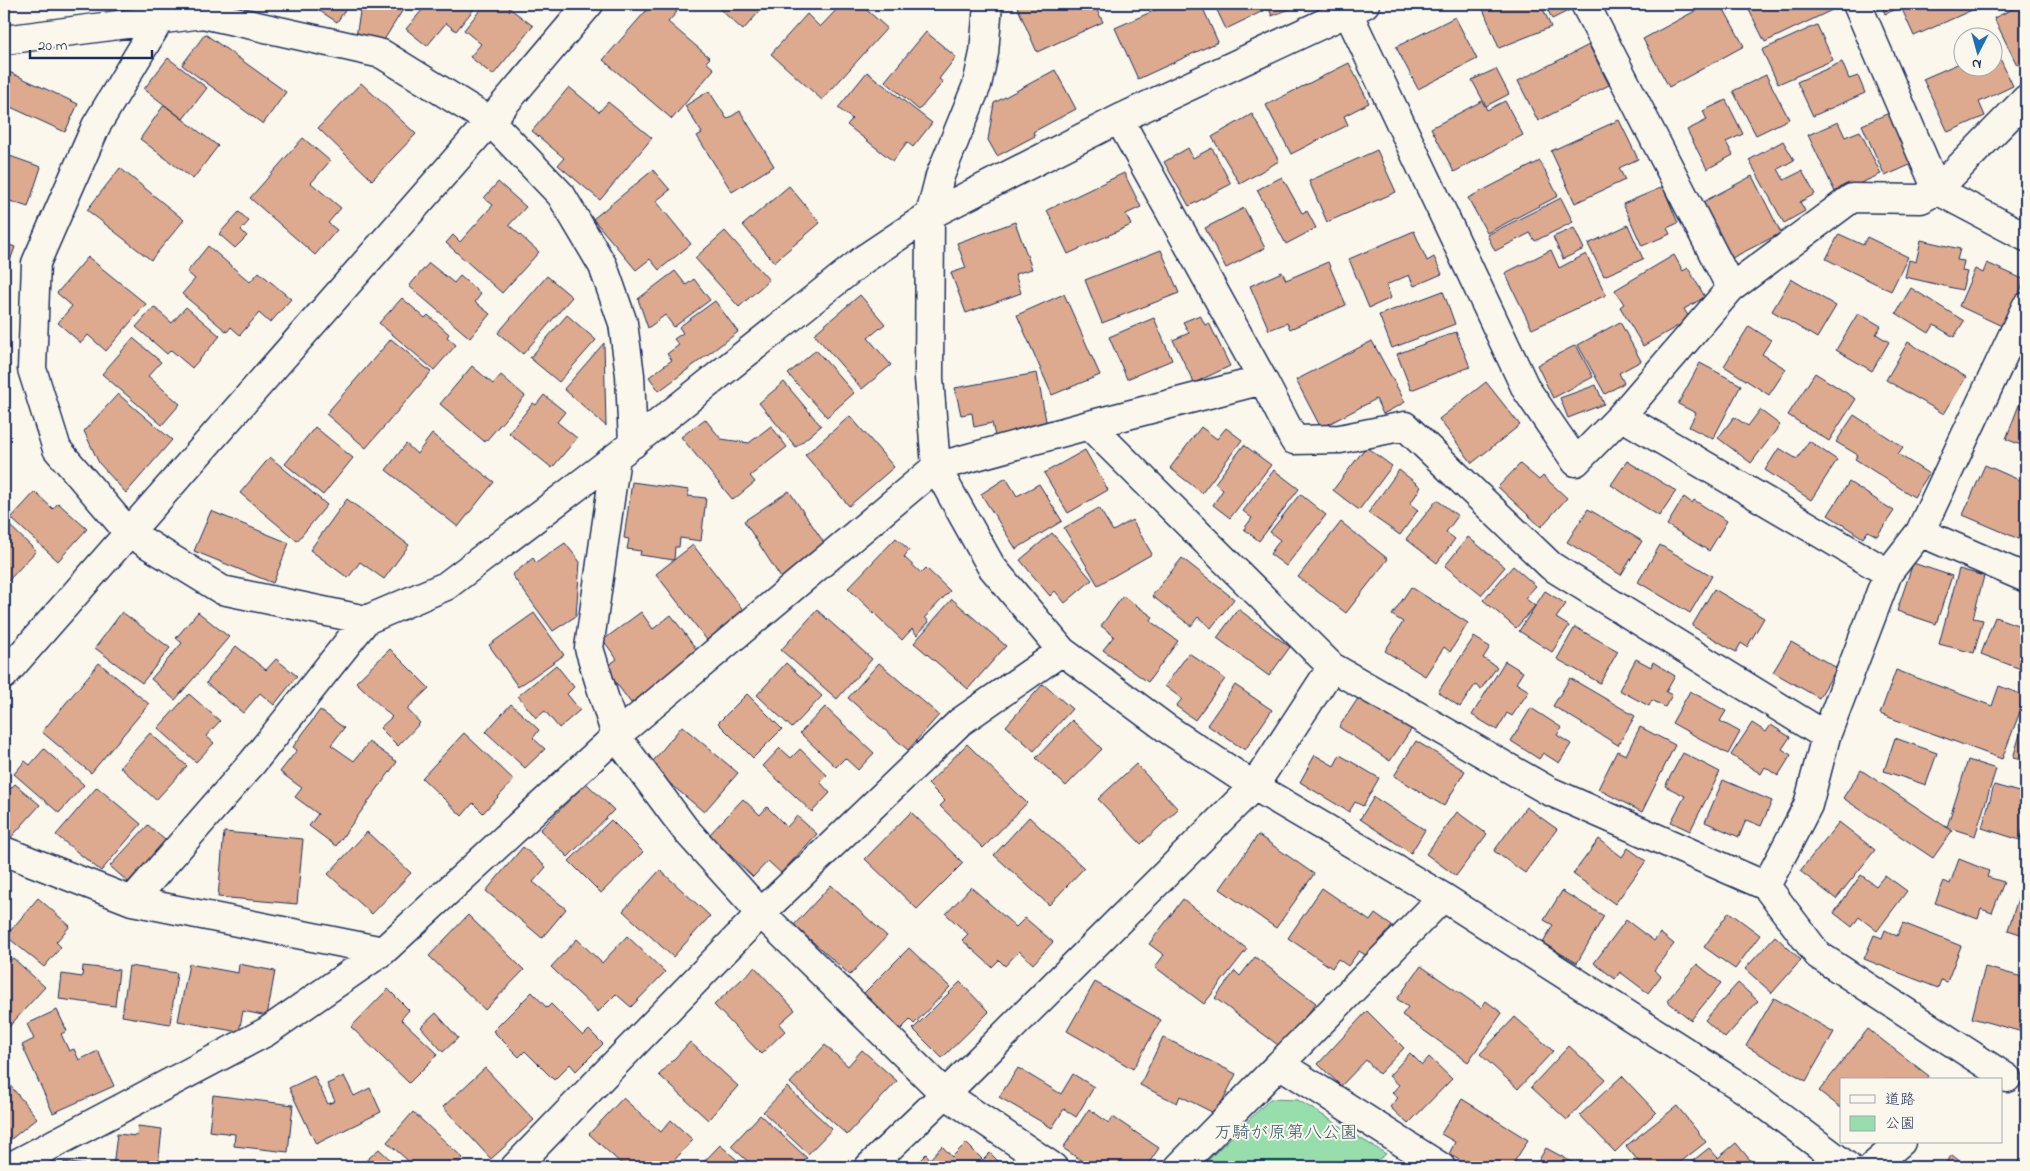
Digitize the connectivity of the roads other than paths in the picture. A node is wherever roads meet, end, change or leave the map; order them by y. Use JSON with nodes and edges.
{"nodes":[{"id":1,"x":589,"y":4,"type":"edge"},
{"id":2,"x":988,"y":4,"type":"edge"},
{"id":3,"x":1585,"y":4,"type":"edge"},
{"id":4,"x":1857,"y":4,"type":"edge"},
{"id":5,"x":1352,"y":6,"type":"edge"},
{"id":6,"x":165,"y":12,"type":"edge"},
{"id":7,"x":4,"y":40,"type":"edge"},
{"id":8,"x":2026,"y":99,"type":"edge"},
{"id":9,"x":1119,"y":119,"type":"junction"},
{"id":10,"x":490,"y":121,"type":"junction"},
{"id":11,"x":1937,"y":190,"type":"junction"},
{"id":12,"x":930,"y":215,"type":"junction"},
{"id":13,"x":2026,"y":237,"type":"edge"},
{"id":14,"x":1731,"y":288,"type":"junction"},
{"id":15,"x":2026,"y":307,"type":"edge"},
{"id":16,"x":1263,"y":380,"type":"junction"},
{"id":17,"x":1622,"y":416,"type":"junction"},
{"id":18,"x":1089,"y":425,"type":"junction"},
{"id":19,"x":625,"y":450,"type":"junction"},
{"id":20,"x":936,"y":468,"type":"junction"},
{"id":21,"x":128,"y":532,"type":"junction"},
{"id":22,"x":1920,"y":532,"type":"junction"},
{"id":23,"x":1888,"y":573,"type":"junction"},
{"id":24,"x":2026,"y":578,"type":"edge"},
{"id":25,"x":366,"y":620,"type":"junction"},
{"id":26,"x":1062,"y":651,"type":"junction"},
{"id":27,"x":1332,"y":667,"type":"junction"},
{"id":28,"x":4,"y":675,"type":"edge"},
{"id":29,"x":616,"y":736,"type":"junction"},
{"id":30,"x":1826,"y":736,"type":"junction"},
{"id":31,"x":1254,"y":786,"type":"junction"},
{"id":32,"x":4,"y":851,"type":"edge"},
{"id":33,"x":1766,"y":886,"type":"junction"},
{"id":34,"x":1443,"y":897,"type":"junction"},
{"id":35,"x":132,"y":901,"type":"junction"},
{"id":36,"x":761,"y":913,"type":"junction"},
{"id":37,"x":383,"y":951,"type":"junction"},
{"id":38,"x":1280,"y":1065,"type":"junction"},
{"id":39,"x":2012,"y":1080,"type":"edge"},
{"id":40,"x":945,"y":1094,"type":"junction"},
{"id":41,"x":1899,"y":1144,"type":"edge"},
{"id":42,"x":10,"y":1167,"type":"edge"},
{"id":43,"x":514,"y":1167,"type":"edge"},
{"id":44,"x":869,"y":1167,"type":"edge"},
{"id":45,"x":1053,"y":1167,"type":"edge"},
{"id":46,"x":1179,"y":1167,"type":"edge"},
{"id":47,"x":1441,"y":1167,"type":"edge"},
{"id":48,"x":1848,"y":1167,"type":"edge"},
{"id":49,"x":1872,"y":1167,"type":"edge"}],
"edges":[{"from":1,"to":10,"type":"street"},
{"from":2,"to":12,"type":"street"},
{"from":3,"to":14,"type":"street"},
{"from":4,"to":11,"type":"street"},
{"from":5,"to":9,"type":"street"},
{"from":5,"to":17,"type":"street"},
{"from":6,"to":7,"type":"street"},
{"from":6,"to":10,"type":"street"},
{"from":6,"to":21,"type":"street"},
{"from":8,"to":11,"type":"street"},
{"from":9,"to":12,"type":"street"},
{"from":9,"to":16,"type":"street"},
{"from":10,"to":19,"type":"street"},
{"from":10,"to":21,"type":"street"},
{"from":11,"to":13,"type":"street"},
{"from":11,"to":14,"type":"street"},
{"from":12,"to":19,"type":"street"},
{"from":12,"to":20,"type":"street"},
{"from":14,"to":17,"type":"street"},
{"from":15,"to":22,"type":"street"},
{"from":16,"to":18,"type":"street"},
{"from":16,"to":30,"type":"street"},
{"from":17,"to":23,"type":"street"},
{"from":18,"to":20,"type":"street"},
{"from":18,"to":27,"type":"street"},
{"from":19,"to":25,"type":"street"},
{"from":19,"to":29,"type":"street"},
{"from":20,"to":26,"type":"street"},
{"from":20,"to":29,"type":"street"},
{"from":21,"to":25,"type":"street"},
{"from":21,"to":28,"type":"street"},
{"from":22,"to":23,"type":"street"},
{"from":22,"to":24,"type":"street"},
{"from":23,"to":30,"type":"street"},
{"from":25,"to":35,"type":"street"},
{"from":26,"to":31,"type":"street"},
{"from":26,"to":36,"type":"street"},
{"from":27,"to":31,"type":"street"},
{"from":27,"to":33,"type":"street"},
{"from":29,"to":36,"type":"street"},
{"from":29,"to":37,"type":"street"},
{"from":30,"to":33,"type":"street"},
{"from":31,"to":34,"type":"street"},
{"from":31,"to":40,"type":"street"},
{"from":32,"to":35,"type":"street"},
{"from":33,"to":39,"type":"street"},
{"from":34,"to":38,"type":"street"},
{"from":34,"to":48,"type":"street"},
{"from":35,"to":37,"type":"street"},
{"from":36,"to":40,"type":"street"},
{"from":36,"to":43,"type":"street"},
{"from":37,"to":42,"type":"street"},
{"from":38,"to":46,"type":"street"},
{"from":38,"to":47,"type":"street"},
{"from":40,"to":44,"type":"street"},
{"from":40,"to":45,"type":"street"},
{"from":41,"to":49,"type":"street"}]}
